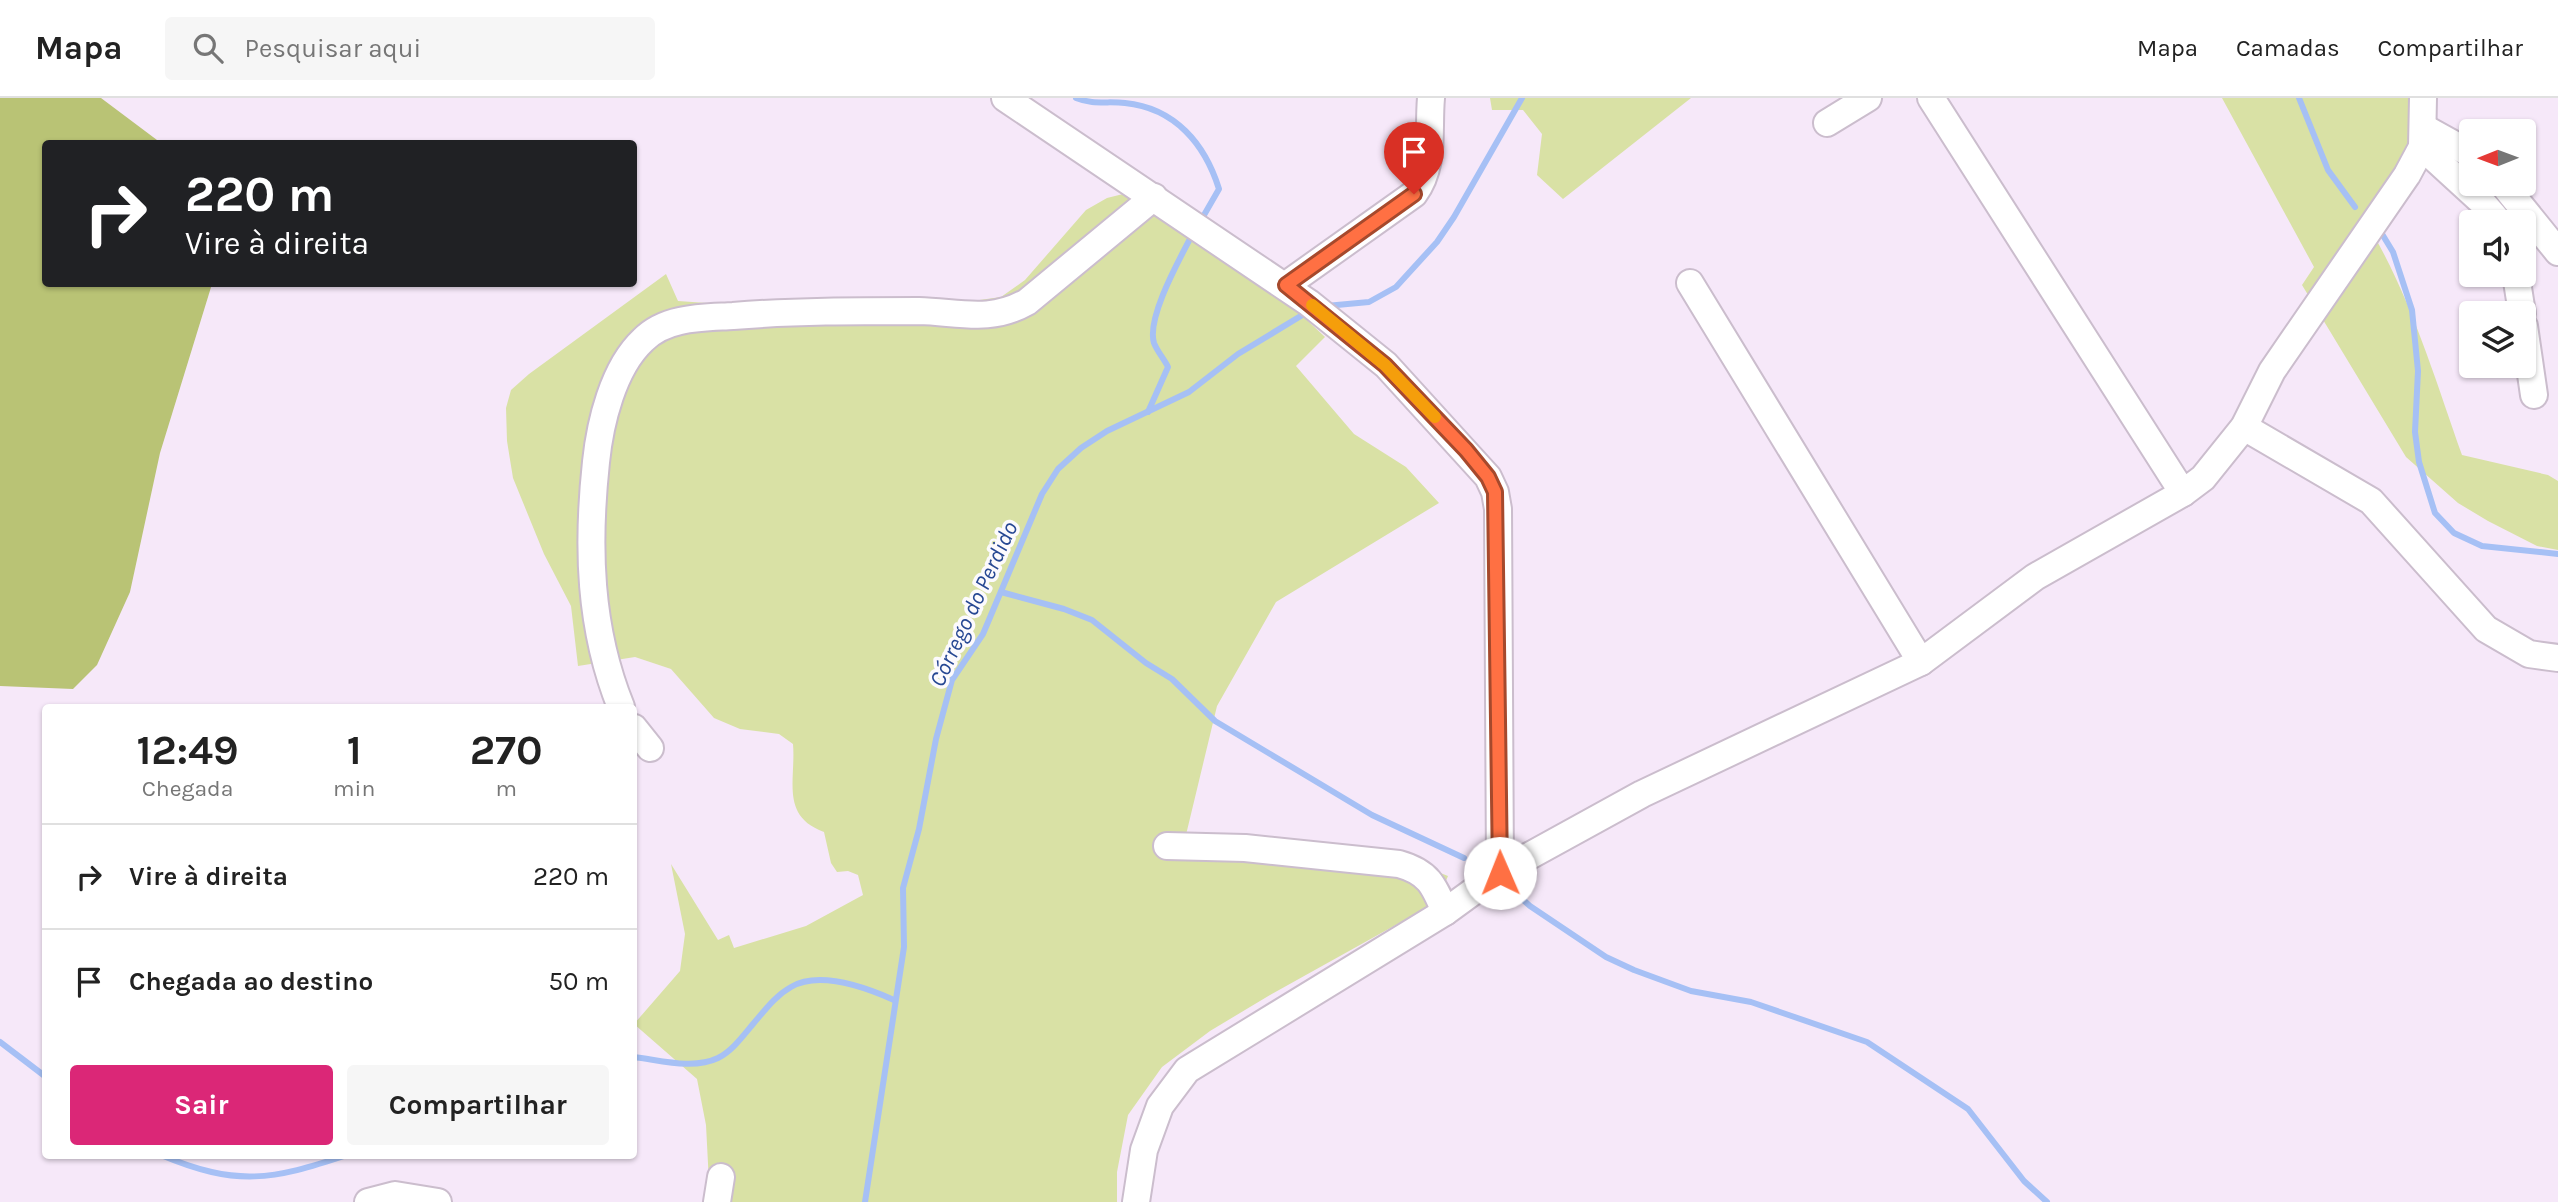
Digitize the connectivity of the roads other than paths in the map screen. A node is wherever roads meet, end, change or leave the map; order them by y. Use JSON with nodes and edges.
{"nodes":[{"id":1,"x":1005,"y":98,"type":"edge"},
{"id":2,"x":1430,"y":98,"type":"edge"},
{"id":3,"x":1868,"y":98,"type":"edge"},
{"id":4,"x":1931,"y":98,"type":"edge"},
{"id":5,"x":2423,"y":98,"type":"edge"},
{"id":6,"x":1827,"y":123,"type":"dead end"},
{"id":7,"x":2423,"y":138,"type":"junction"},
{"id":8,"x":2459,"y":150,"type":"edge"},
{"id":9,"x":2513,"y":196,"type":"edge"},
{"id":10,"x":1154,"y":197,"type":"junction"},
{"id":11,"x":2489,"y":210,"type":"edge"},
{"id":12,"x":2558,"y":252,"type":"edge"},
{"id":13,"x":1690,"y":283,"type":"dead end"},
{"id":14,"x":1286,"y":285,"type":"junction"},
{"id":15,"x":2532,"y":378,"type":"edge"},
{"id":16,"x":2534,"y":395,"type":"dead end"},
{"id":17,"x":2244,"y":426,"type":"junction"},
{"id":18,"x":2183,"y":493,"type":"junction"},
{"id":19,"x":2558,"y":658,"type":"edge"},
{"id":20,"x":1921,"y":662,"type":"junction"},
{"id":21,"x":620,"y":704,"type":"edge"},
{"id":22,"x":637,"y":732,"type":"edge"},
{"id":23,"x":650,"y":748,"type":"dead end"},
{"id":24,"x":1167,"y":846,"type":"dead end"},
{"id":25,"x":1500,"y":873,"type":"junction"},
{"id":26,"x":1445,"y":912,"type":"junction"},
{"id":27,"x":368,"y":1202,"type":"edge"},
{"id":28,"x":438,"y":1202,"type":"edge"},
{"id":29,"x":1136,"y":1202,"type":"edge"}],
"edges":[{"from":1,"to":10,"type":"street"},
{"from":2,"to":14,"type":"street"},
{"from":3,"to":6,"type":"street"},
{"from":4,"to":18,"type":"street"},
{"from":5,"to":7,"type":"street"},
{"from":7,"to":8,"type":"street"},
{"from":7,"to":11,"type":"street"},
{"from":7,"to":17,"type":"street"},
{"from":9,"to":12,"type":"street"},
{"from":10,"to":14,"type":"street"},
{"from":10,"to":21,"type":"street"},
{"from":13,"to":20,"type":"street"},
{"from":14,"to":25,"type":"street"},
{"from":15,"to":16,"type":"street"},
{"from":17,"to":18,"type":"street"},
{"from":17,"to":19,"type":"street"},
{"from":18,"to":20,"type":"street"},
{"from":20,"to":25,"type":"street"},
{"from":22,"to":23,"type":"street"},
{"from":24,"to":26,"type":"street"},
{"from":25,"to":26,"type":"street"},
{"from":26,"to":29,"type":"street"},
{"from":27,"to":28,"type":"street"}]}
